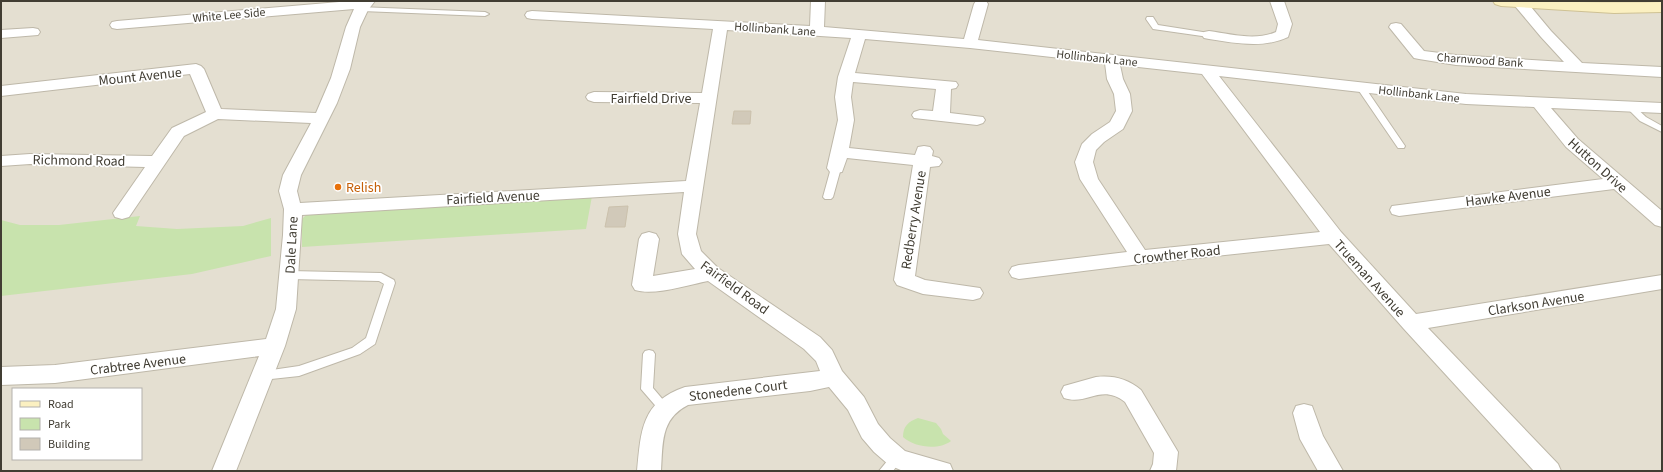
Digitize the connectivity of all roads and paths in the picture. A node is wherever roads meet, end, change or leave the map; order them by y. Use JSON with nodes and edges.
{"nodes":[{"id":1,"x":818,"y":1,"type":"edge"},
{"id":2,"x":1277,"y":1,"type":"edge"},
{"id":3,"x":1501,"y":1,"type":"edge"},
{"id":4,"x":1651,"y":1,"type":"edge"},
{"id":5,"x":1520,"y":3,"type":"junction"},
{"id":6,"x":981,"y":4,"type":"dead end"},
{"id":7,"x":365,"y":5,"type":"edge"},
{"id":8,"x":1662,"y":6,"type":"edge"},
{"id":9,"x":485,"y":14,"type":"dead end"},
{"id":10,"x":532,"y":15,"type":"dead end"},
{"id":11,"x":1150,"y":18,"type":"dead end"},
{"id":12,"x":117,"y":24,"type":"dead end"},
{"id":13,"x":721,"y":25,"type":"junction"},
{"id":14,"x":1396,"y":27,"type":"dead end"},
{"id":15,"x":817,"y":31,"type":"junction"},
{"id":16,"x":33,"y":32,"type":"dead end"},
{"id":17,"x":1,"y":34,"type":"edge"},
{"id":18,"x":859,"y":35,"type":"junction"},
{"id":19,"x":1209,"y":35,"type":"joint"},
{"id":20,"x":970,"y":44,"type":"junction"},
{"id":21,"x":1112,"y":60,"type":"junction"},
{"id":22,"x":1577,"y":66,"type":"junction"},
{"id":23,"x":1634,"y":70,"type":"junction"},
{"id":24,"x":1207,"y":71,"type":"junction"},
{"id":25,"x":1661,"y":72,"type":"edge"},
{"id":26,"x":846,"y":77,"type":"junction"},
{"id":27,"x":1647,"y":84,"type":"dead end"},
{"id":28,"x":1361,"y":88,"type":"junction"},
{"id":29,"x":1,"y":91,"type":"edge"},
{"id":30,"x":594,"y":97,"type":"dead end"},
{"id":31,"x":709,"y":98,"type":"junction"},
{"id":32,"x":1539,"y":103,"type":"junction"},
{"id":33,"x":1630,"y":107,"type":"junction"},
{"id":34,"x":1662,"y":108,"type":"edge"},
{"id":35,"x":215,"y":114,"type":"junction"},
{"id":36,"x":920,"y":115,"type":"dead end"},
{"id":37,"x":941,"y":117,"type":"junction"},
{"id":38,"x":321,"y":118,"type":"junction"},
{"id":39,"x":977,"y":120,"type":"dead end"},
{"id":40,"x":1662,"y":129,"type":"edge"},
{"id":41,"x":1400,"y":146,"type":"dead end"},
{"id":42,"x":838,"y":160,"type":"junction"},
{"id":43,"x":1,"y":161,"type":"edge"},
{"id":44,"x":158,"y":162,"type":"junction"},
{"id":45,"x":1617,"y":183,"type":"junction"},
{"id":46,"x":694,"y":186,"type":"junction"},
{"id":47,"x":828,"y":197,"type":"dead end"},
{"id":48,"x":293,"y":209,"type":"junction"},
{"id":49,"x":1399,"y":210,"type":"dead end"},
{"id":50,"x":122,"y":214,"type":"dead end"},
{"id":51,"x":1662,"y":221,"type":"edge"},
{"id":52,"x":1334,"y":238,"type":"junction"},
{"id":53,"x":649,"y":239,"type":"dead end"},
{"id":54,"x":1140,"y":257,"type":"junction"},
{"id":55,"x":1019,"y":272,"type":"dead end"},
{"id":56,"x":711,"y":273,"type":"junction"},
{"id":57,"x":290,"y":275,"type":"junction"},
{"id":58,"x":1662,"y":282,"type":"edge"},
{"id":59,"x":972,"y":293,"type":"dead end"},
{"id":60,"x":1411,"y":323,"type":"junction"},
{"id":61,"x":274,"y":346,"type":"junction"},
{"id":62,"x":649,"y":354,"type":"dead end"},
{"id":63,"x":262,"y":375,"type":"junction"},
{"id":64,"x":1,"y":376,"type":"edge"},
{"id":65,"x":834,"y":377,"type":"junction"},
{"id":66,"x":1072,"y":392,"type":"dead end"},
{"id":67,"x":664,"y":408,"type":"junction"},
{"id":68,"x":1304,"y":413,"type":"dead end"},
{"id":69,"x":891,"y":464,"type":"edge"},
{"id":70,"x":224,"y":471,"type":"edge"},
{"id":71,"x":649,"y":471,"type":"edge"},
{"id":72,"x":941,"y":471,"type":"edge"},
{"id":73,"x":1162,"y":471,"type":"edge"},
{"id":74,"x":1331,"y":471,"type":"edge"},
{"id":75,"x":1549,"y":471,"type":"edge"}],
"edges":[{"from":1,"to":15,"type":"street"},
{"from":2,"to":19,"type":"street"},
{"from":3,"to":5,"type":"main road"},
{"from":4,"to":8,"type":"main road"},
{"from":5,"to":8,"type":"main road"},
{"from":5,"to":22,"type":"street"},
{"from":6,"to":20,"type":"street"},
{"from":7,"to":9,"type":"lane"},
{"from":7,"to":12,"type":"street","name":"White Lee Side"},
{"from":7,"to":38,"type":"street","name":"Dale Lane"},
{"from":10,"to":13,"type":"street","name":"Hollinbank Lane"},
{"from":11,"to":19,"type":"lane"},
{"from":13,"to":15,"type":"street","name":"Hollinbank Lane"},
{"from":13,"to":31,"type":"street","name":"Fairfield Road"},
{"from":14,"to":22,"type":"street","name":"Charnwood Bank"},
{"from":15,"to":18,"type":"street","name":"Hollinbank Lane"},
{"from":16,"to":17,"type":"street"},
{"from":18,"to":20,"type":"street","name":"Hollinbank Lane"},
{"from":18,"to":26,"type":"street"},
{"from":20,"to":21,"type":"street","name":"Hollinbank Lane"},
{"from":21,"to":24,"type":"street","name":"Hollinbank Lane"},
{"from":21,"to":54,"type":"street"},
{"from":22,"to":23,"type":"street","name":"Charnwood Bank"},
{"from":23,"to":25,"type":"street","name":"Charnwood Bank"},
{"from":23,"to":27,"type":"street"},
{"from":24,"to":28,"type":"street","name":"Hollinbank Lane"},
{"from":24,"to":52,"type":"street","name":"Trueman Avenue"},
{"from":26,"to":37,"type":"street"},
{"from":26,"to":42,"type":"street"},
{"from":28,"to":32,"type":"street","name":"Hollinbank Lane"},
{"from":28,"to":41,"type":"lane"},
{"from":29,"to":35,"type":"street","name":"Mount Avenue"},
{"from":30,"to":31,"type":"street","name":"Fairfield Drive"},
{"from":31,"to":46,"type":"street","name":"Fairfield Road"},
{"from":32,"to":33,"type":"street","name":"Hollinbank Lane"},
{"from":32,"to":45,"type":"street","name":"Hutton Drive"},
{"from":33,"to":34,"type":"street","name":"Hollinbank Lane"},
{"from":33,"to":40,"type":"lane"},
{"from":35,"to":38,"type":"street"},
{"from":35,"to":44,"type":"street"},
{"from":36,"to":37,"type":"street"},
{"from":37,"to":39,"type":"street"},
{"from":38,"to":48,"type":"street","name":"Dale Lane"},
{"from":42,"to":47,"type":"lane"},
{"from":42,"to":59,"type":"street","name":"Redberry Avenue"},
{"from":43,"to":44,"type":"street","name":"Richmond Road"},
{"from":44,"to":50,"type":"street"},
{"from":45,"to":49,"type":"street","name":"Hawke Avenue"},
{"from":45,"to":51,"type":"street","name":"Hutton Drive"},
{"from":46,"to":48,"type":"street","name":"Fairfield Avenue"},
{"from":46,"to":56,"type":"street","name":"Fairfield Road"},
{"from":48,"to":57,"type":"street","name":"Dale Lane"},
{"from":52,"to":54,"type":"street","name":"Crowther Road"},
{"from":52,"to":60,"type":"street","name":"Trueman Avenue"},
{"from":53,"to":56,"type":"street"},
{"from":54,"to":55,"type":"street","name":"Crowther Road"},
{"from":56,"to":65,"type":"street","name":"Fairfield Road"},
{"from":57,"to":61,"type":"street","name":"Dale Lane"},
{"from":57,"to":63,"type":"lane"},
{"from":58,"to":60,"type":"street","name":"Clarkson Avenue"},
{"from":60,"to":75,"type":"street","name":"Trueman Avenue"},
{"from":61,"to":63,"type":"street","name":"Dale Lane"},
{"from":61,"to":64,"type":"street","name":"Crabtree Avenue"},
{"from":62,"to":67,"type":"lane"},
{"from":63,"to":70,"type":"street","name":"Dale Lane"},
{"from":65,"to":67,"type":"street","name":"Stonedene Court"},
{"from":65,"to":69,"type":"street","name":"Fairfield Road"},
{"from":66,"to":73,"type":"street"},
{"from":67,"to":71,"type":"street"},
{"from":68,"to":74,"type":"street"},
{"from":69,"to":72,"type":"street","name":"Fairfield Road"}]}
